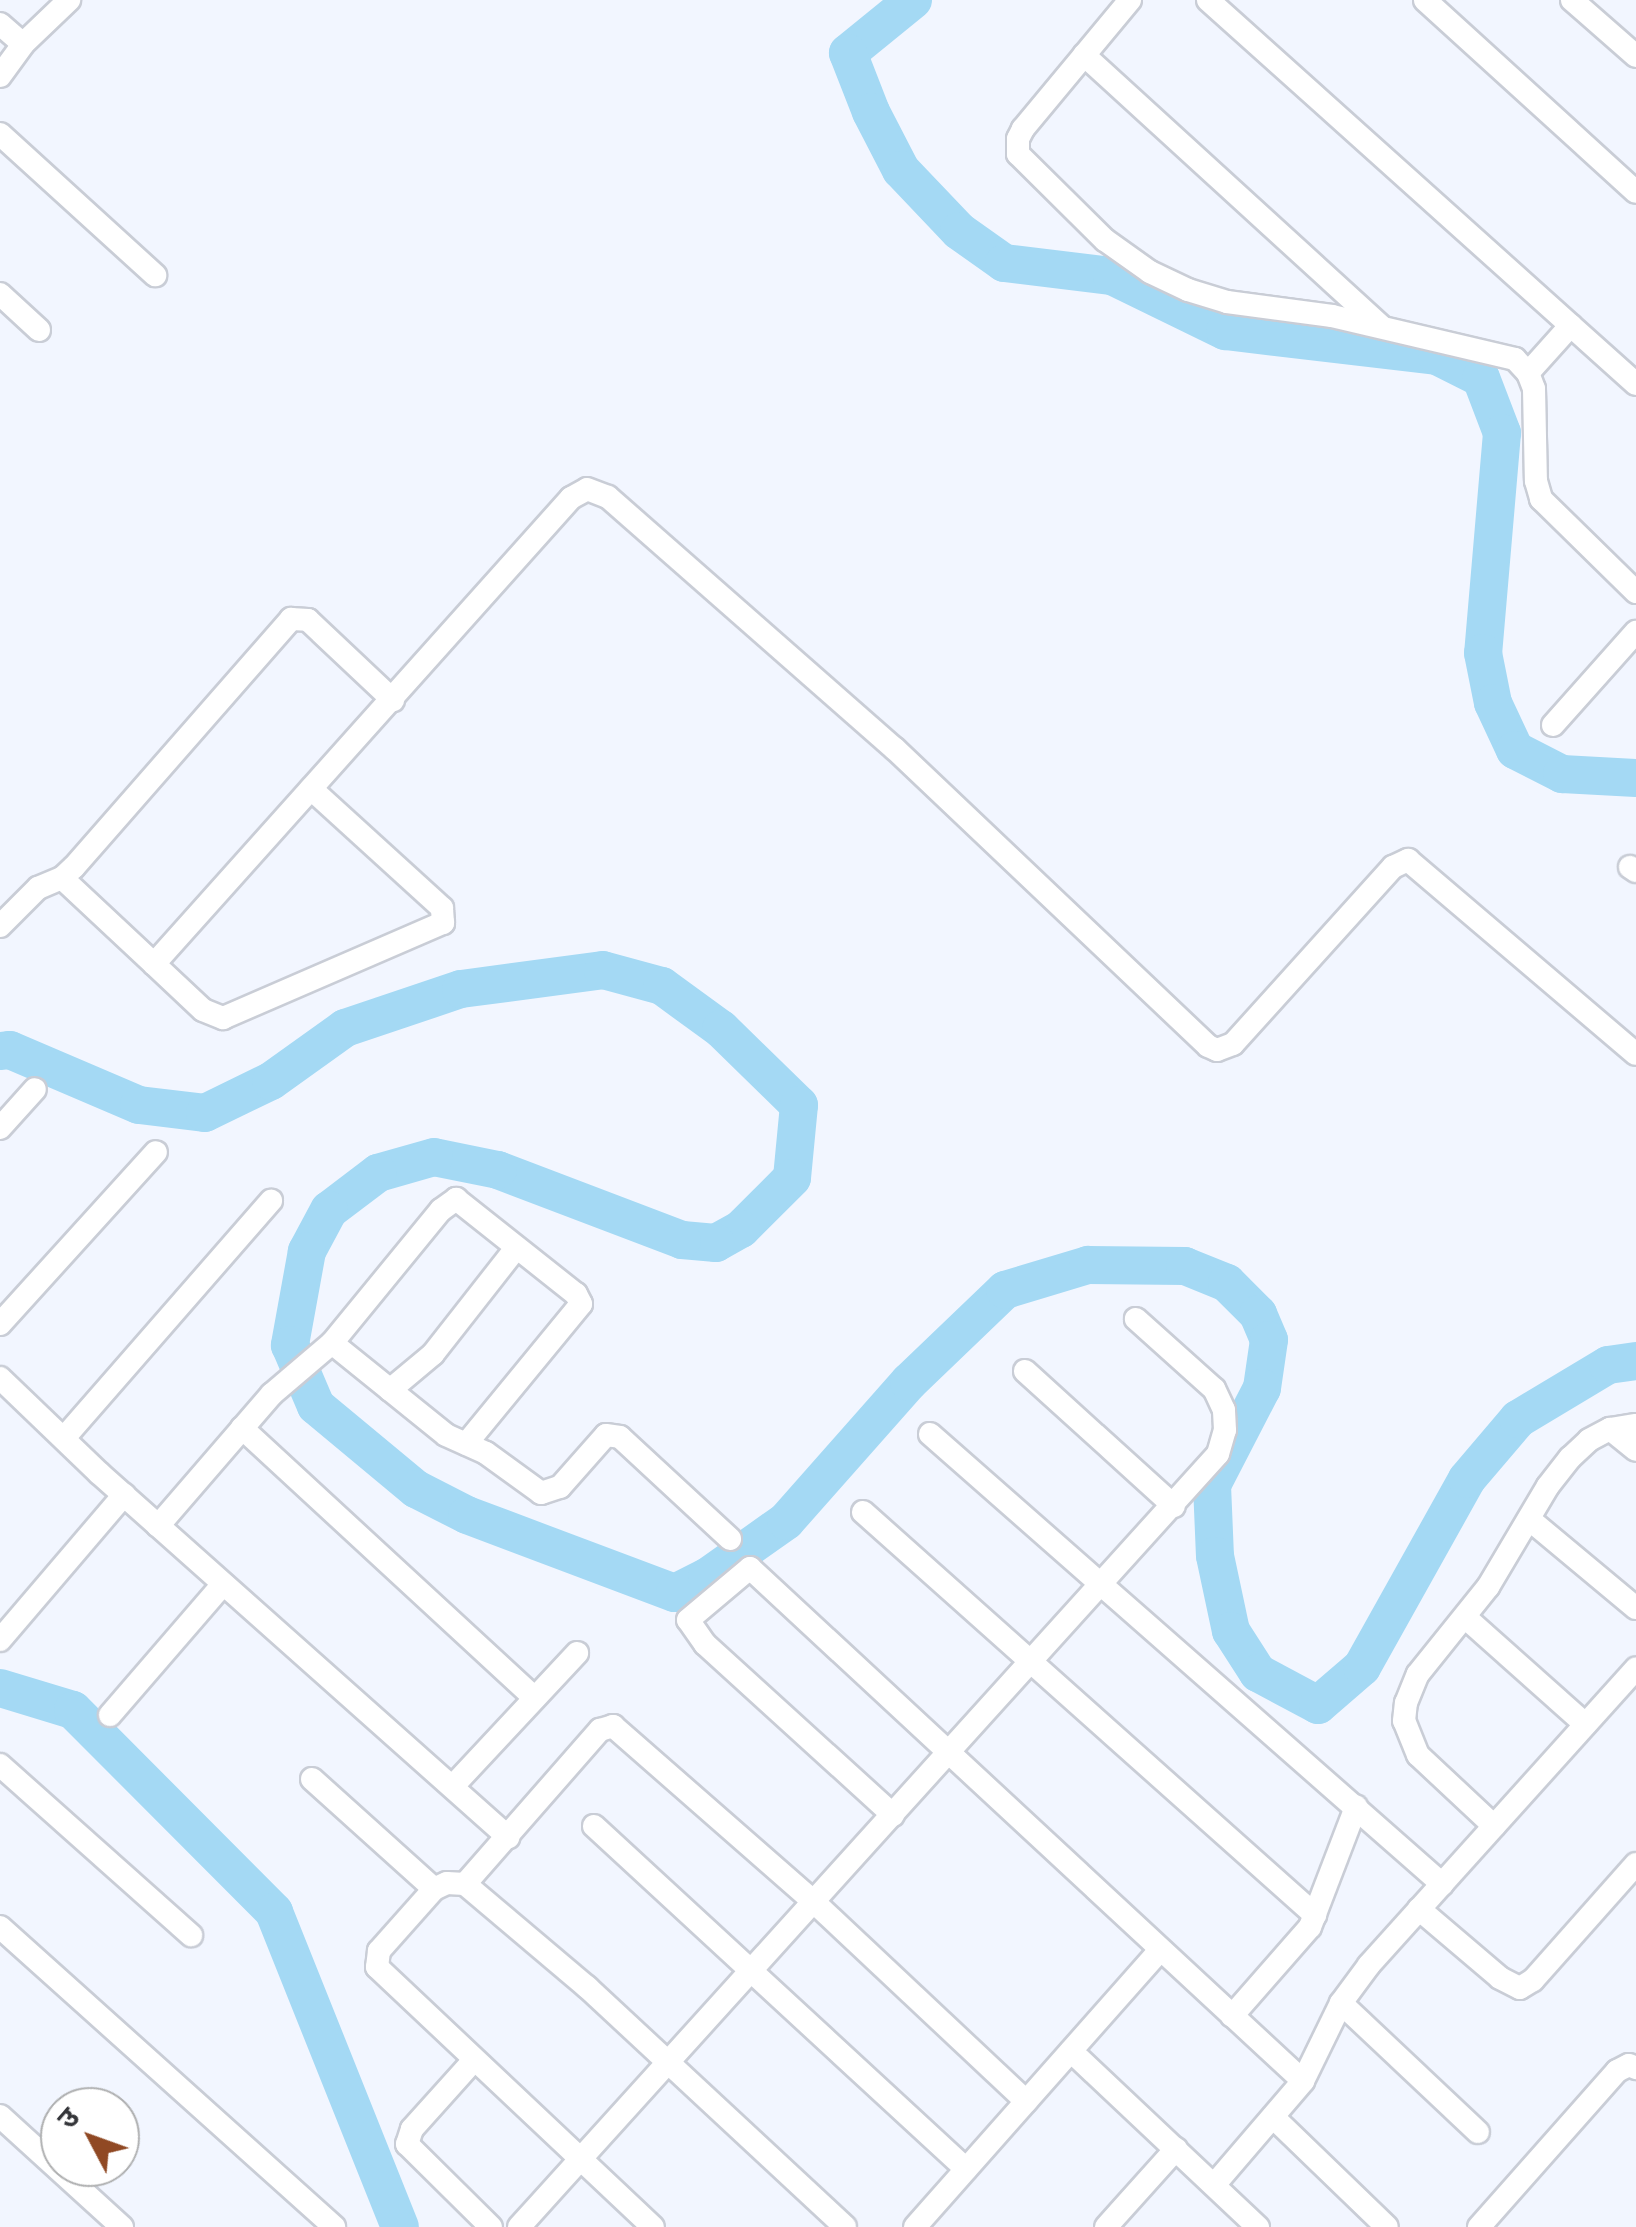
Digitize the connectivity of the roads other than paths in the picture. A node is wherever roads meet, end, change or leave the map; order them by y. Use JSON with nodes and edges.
{"nodes":[{"id":1,"x":69,"y":0,"type":"edge"},
{"id":2,"x":1130,"y":0,"type":"edge"},
{"id":3,"x":1208,"y":0,"type":"edge"},
{"id":4,"x":1425,"y":0,"type":"edge"},
{"id":5,"x":1572,"y":0,"type":"edge"},
{"id":6,"x":0,"y":24,"type":"edge"},
{"id":7,"x":23,"y":44,"type":"junction"},
{"id":8,"x":1084,"y":55,"type":"junction"},
{"id":9,"x":1636,"y":56,"type":"edge"},
{"id":10,"x":0,"y":76,"type":"edge"},
{"id":11,"x":0,"y":134,"type":"edge"},
{"id":12,"x":1636,"y":192,"type":"edge"},
{"id":13,"x":155,"y":275,"type":"dead end"},
{"id":14,"x":0,"y":294,"type":"edge"},
{"id":15,"x":1571,"y":326,"type":"junction"},
{"id":16,"x":1382,"y":327,"type":"junction"},
{"id":17,"x":39,"y":330,"type":"dead end"},
{"id":18,"x":1528,"y":372,"type":"junction"},
{"id":19,"x":1636,"y":384,"type":"edge"},
{"id":20,"x":1636,"y":592,"type":"edge"},
{"id":21,"x":1636,"y":632,"type":"edge"},
{"id":22,"x":393,"y":700,"type":"junction"},
{"id":23,"x":1553,"y":725,"type":"dead end"},
{"id":24,"x":312,"y":789,"type":"junction"},
{"id":25,"x":62,"y":878,"type":"junction"},
{"id":26,"x":0,"y":926,"type":"edge"},
{"id":27,"x":154,"y":964,"type":"junction"},
{"id":28,"x":1636,"y":1054,"type":"edge"},
{"id":29,"x":34,"y":1089,"type":"dead end"},
{"id":30,"x":0,"y":1128,"type":"edge"},
{"id":31,"x":156,"y":1152,"type":"dead end"},
{"id":32,"x":271,"y":1201,"type":"dead end"},
{"id":33,"x":516,"y":1248,"type":"junction"},
{"id":34,"x":1136,"y":1319,"type":"dead end"},
{"id":35,"x":0,"y":1324,"type":"edge"},
{"id":36,"x":332,"y":1343,"type":"junction"},
{"id":37,"x":1025,"y":1371,"type":"dead end"},
{"id":38,"x":0,"y":1378,"type":"edge"},
{"id":39,"x":390,"y":1390,"type":"junction"},
{"id":40,"x":1636,"y":1425,"type":"edge"},
{"id":41,"x":242,"y":1428,"type":"junction"},
{"id":42,"x":1610,"y":1429,"type":"junction"},
{"id":43,"x":930,"y":1434,"type":"dead end"},
{"id":44,"x":64,"y":1438,"type":"junction"},
{"id":45,"x":466,"y":1444,"type":"junction"},
{"id":46,"x":1636,"y":1450,"type":"edge"},
{"id":47,"x":124,"y":1495,"type":"junction"},
{"id":48,"x":1174,"y":1506,"type":"junction"},
{"id":49,"x":862,"y":1512,"type":"dead end"},
{"id":50,"x":1529,"y":1518,"type":"junction"},
{"id":51,"x":158,"y":1526,"type":"junction"},
{"id":52,"x":730,"y":1540,"type":"dead end"},
{"id":53,"x":223,"y":1584,"type":"junction"},
{"id":54,"x":1103,"y":1584,"type":"junction"},
{"id":55,"x":1636,"y":1608,"type":"edge"},
{"id":56,"x":1465,"y":1617,"type":"junction"},
{"id":57,"x":0,"y":1640,"type":"edge"},
{"id":58,"x":576,"y":1653,"type":"dead end"},
{"id":59,"x":1032,"y":1662,"type":"junction"},
{"id":60,"x":1636,"y":1668,"type":"edge"},
{"id":61,"x":535,"y":1698,"type":"junction"},
{"id":62,"x":110,"y":1715,"type":"dead end"},
{"id":63,"x":1586,"y":1724,"type":"junction"},
{"id":64,"x":947,"y":1755,"type":"junction"},
{"id":65,"x":0,"y":1765,"type":"edge"},
{"id":66,"x":312,"y":1779,"type":"dead end"},
{"id":67,"x":452,"y":1786,"type":"junction"},
{"id":68,"x":1356,"y":1807,"type":"junction"},
{"id":69,"x":893,"y":1815,"type":"junction"},
{"id":70,"x":594,"y":1826,"type":"dead end"},
{"id":71,"x":1494,"y":1826,"type":"junction"},
{"id":72,"x":508,"y":1836,"type":"junction"},
{"id":73,"x":1636,"y":1864,"type":"edge"},
{"id":74,"x":465,"y":1884,"type":"junction"},
{"id":75,"x":1442,"y":1884,"type":"junction"},
{"id":76,"x":434,"y":1889,"type":"junction"},
{"id":77,"x":814,"y":1902,"type":"junction"},
{"id":78,"x":1419,"y":1909,"type":"junction"},
{"id":79,"x":1315,"y":1915,"type":"junction"},
{"id":80,"x":0,"y":1927,"type":"edge"},
{"id":81,"x":191,"y":1935,"type":"dead end"},
{"id":82,"x":1160,"y":1950,"type":"junction"},
{"id":83,"x":750,"y":1973,"type":"junction"},
{"id":84,"x":1341,"y":2003,"type":"junction"},
{"id":85,"x":1232,"y":2016,"type":"junction"},
{"id":86,"x":1071,"y":2052,"type":"junction"},
{"id":87,"x":474,"y":2060,"type":"junction"},
{"id":88,"x":668,"y":2062,"type":"junction"},
{"id":89,"x":1636,"y":2068,"type":"edge"},
{"id":90,"x":1302,"y":2081,"type":"junction"},
{"id":91,"x":1026,"y":2101,"type":"junction"},
{"id":92,"x":0,"y":2116,"type":"edge"},
{"id":93,"x":1273,"y":2117,"type":"junction"},
{"id":94,"x":1478,"y":2132,"type":"dead end"},
{"id":95,"x":1176,"y":2150,"type":"junction"},
{"id":96,"x":579,"y":2160,"type":"junction"},
{"id":97,"x":966,"y":2169,"type":"junction"},
{"id":98,"x":1214,"y":2185,"type":"junction"},
{"id":99,"x":1121,"y":2222,"type":"edge"},
{"id":100,"x":527,"y":2224,"type":"edge"},
{"id":101,"x":122,"y":2227,"type":"edge"},
{"id":102,"x":334,"y":2227,"type":"edge"},
{"id":103,"x":491,"y":2227,"type":"edge"},
{"id":104,"x":653,"y":2227,"type":"edge"},
{"id":105,"x":845,"y":2227,"type":"edge"},
{"id":106,"x":915,"y":2227,"type":"edge"},
{"id":107,"x":1258,"y":2227,"type":"edge"},
{"id":108,"x":1387,"y":2227,"type":"edge"},
{"id":109,"x":1478,"y":2227,"type":"edge"}],
"edges":[{"from":1,"to":7,"type":"street"},
{"from":2,"to":8,"type":"street"},
{"from":3,"to":15,"type":"street"},
{"from":4,"to":12,"type":"street"},
{"from":5,"to":9,"type":"street"},
{"from":6,"to":7,"type":"street"},
{"from":7,"to":10,"type":"street"},
{"from":8,"to":16,"type":"street"},
{"from":8,"to":16,"type":"street"},
{"from":11,"to":13,"type":"street"},
{"from":14,"to":17,"type":"street"},
{"from":15,"to":18,"type":"street"},
{"from":15,"to":19,"type":"street"},
{"from":16,"to":18,"type":"street"},
{"from":18,"to":20,"type":"street"},
{"from":21,"to":23,"type":"street"},
{"from":22,"to":24,"type":"street"},
{"from":22,"to":25,"type":"street"},
{"from":22,"to":28,"type":"street"},
{"from":24,"to":27,"type":"street"},
{"from":24,"to":27,"type":"street"},
{"from":25,"to":26,"type":"street"},
{"from":25,"to":27,"type":"street"},
{"from":29,"to":30,"type":"street"},
{"from":31,"to":35,"type":"street"},
{"from":32,"to":44,"type":"street"},
{"from":33,"to":36,"type":"street"},
{"from":33,"to":39,"type":"street"},
{"from":33,"to":45,"type":"street"},
{"from":34,"to":48,"type":"street"},
{"from":36,"to":39,"type":"street"},
{"from":36,"to":41,"type":"street"},
{"from":37,"to":48,"type":"street"},
{"from":38,"to":44,"type":"street"},
{"from":39,"to":45,"type":"street"},
{"from":40,"to":42,"type":"street"},
{"from":41,"to":51,"type":"street"},
{"from":41,"to":61,"type":"street"},
{"from":42,"to":46,"type":"street"},
{"from":42,"to":50,"type":"street"},
{"from":43,"to":54,"type":"street"},
{"from":44,"to":47,"type":"street"},
{"from":45,"to":52,"type":"street"},
{"from":47,"to":51,"type":"street"},
{"from":47,"to":57,"type":"street"},
{"from":48,"to":54,"type":"street"},
{"from":49,"to":59,"type":"street"},
{"from":50,"to":55,"type":"street"},
{"from":50,"to":56,"type":"street"},
{"from":51,"to":53,"type":"street"},
{"from":53,"to":62,"type":"street"},
{"from":53,"to":67,"type":"street"},
{"from":54,"to":59,"type":"street"},
{"from":54,"to":68,"type":"street"},
{"from":56,"to":63,"type":"street"},
{"from":56,"to":71,"type":"street"},
{"from":58,"to":61,"type":"street"},
{"from":59,"to":64,"type":"street"},
{"from":59,"to":79,"type":"street"},
{"from":60,"to":63,"type":"street"},
{"from":61,"to":67,"type":"street"},
{"from":63,"to":71,"type":"street"},
{"from":64,"to":69,"type":"street"},
{"from":64,"to":69,"type":"street"},
{"from":64,"to":82,"type":"street"},
{"from":65,"to":81,"type":"street"},
{"from":66,"to":76,"type":"street"},
{"from":67,"to":72,"type":"street"},
{"from":68,"to":75,"type":"street"},
{"from":68,"to":79,"type":"street"},
{"from":69,"to":77,"type":"street"},
{"from":70,"to":83,"type":"street"},
{"from":71,"to":75,"type":"street"},
{"from":72,"to":74,"type":"street"},
{"from":72,"to":77,"type":"street"},
{"from":73,"to":78,"type":"street"},
{"from":74,"to":76,"type":"street"},
{"from":74,"to":88,"type":"street"},
{"from":75,"to":78,"type":"street"},
{"from":76,"to":87,"type":"street"},
{"from":77,"to":83,"type":"street"},
{"from":77,"to":91,"type":"street"},
{"from":78,"to":84,"type":"street"},
{"from":79,"to":85,"type":"street"},
{"from":80,"to":102,"type":"street"},
{"from":82,"to":85,"type":"street"},
{"from":82,"to":86,"type":"street"},
{"from":83,"to":88,"type":"street"},
{"from":83,"to":97,"type":"street"},
{"from":84,"to":90,"type":"street"},
{"from":84,"to":94,"type":"street"},
{"from":85,"to":90,"type":"street"},
{"from":86,"to":91,"type":"street"},
{"from":86,"to":95,"type":"street"},
{"from":87,"to":96,"type":"street"},
{"from":87,"to":103,"type":"street"},
{"from":88,"to":96,"type":"street"},
{"from":88,"to":105,"type":"street"},
{"from":89,"to":109,"type":"street"},
{"from":90,"to":93,"type":"street"},
{"from":91,"to":97,"type":"street"},
{"from":92,"to":101,"type":"street"},
{"from":93,"to":98,"type":"street"},
{"from":93,"to":108,"type":"street"},
{"from":95,"to":98,"type":"street"},
{"from":95,"to":99,"type":"street"},
{"from":96,"to":100,"type":"street"},
{"from":96,"to":104,"type":"street"},
{"from":97,"to":106,"type":"street"},
{"from":98,"to":107,"type":"street"}]}
